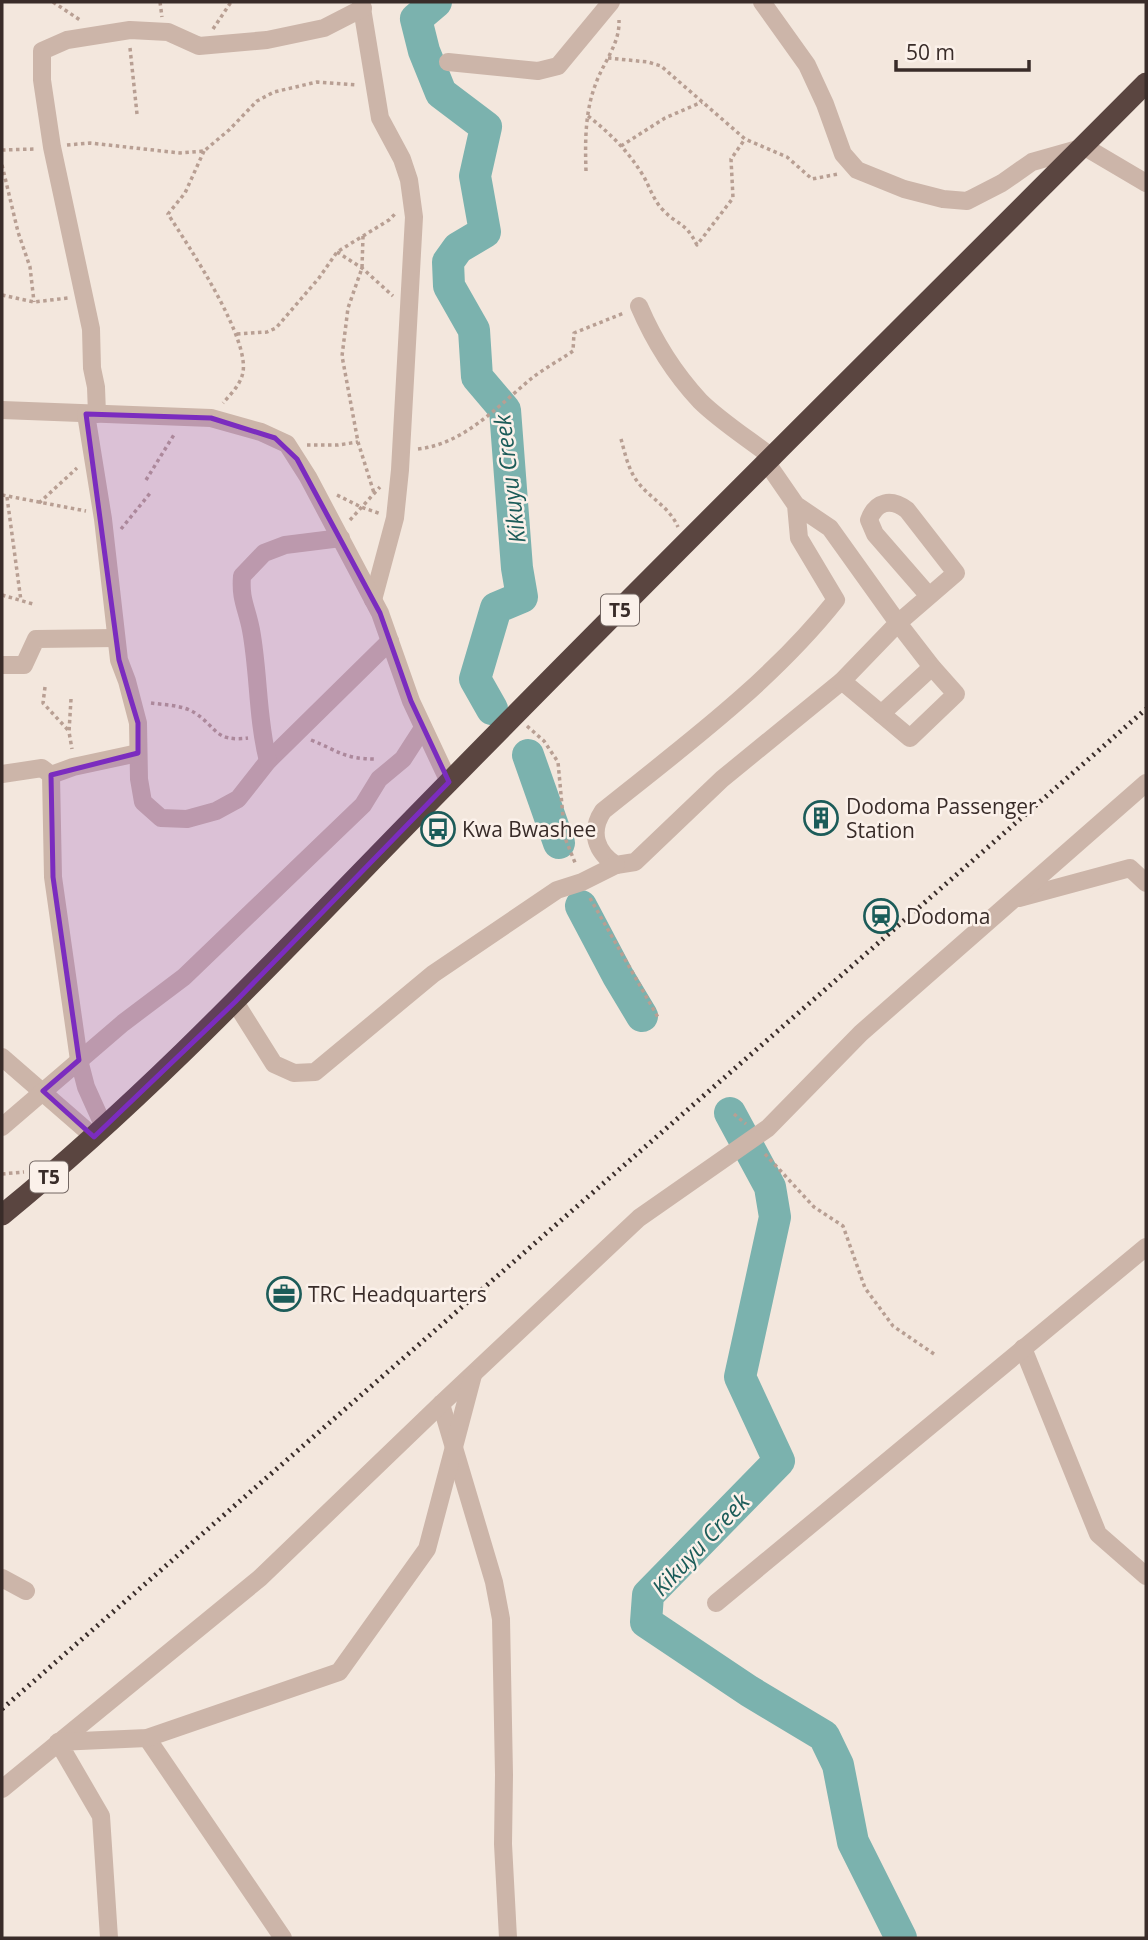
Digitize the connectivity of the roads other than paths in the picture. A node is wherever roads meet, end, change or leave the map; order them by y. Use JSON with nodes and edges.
{"nodes":[{"id":1,"x":762,"y":2,"type":"edge"},
{"id":2,"x":362,"y":5,"type":"edge"},
{"id":3,"x":615,"y":9,"type":"edge"},
{"id":4,"x":448,"y":62,"type":"dead end"},
{"id":5,"x":1146,"y":83,"type":"edge"},
{"id":6,"x":1084,"y":147,"type":"junction"},
{"id":7,"x":1146,"y":183,"type":"edge"},
{"id":8,"x":639,"y":306,"type":"road end"},
{"id":9,"x":2,"y":410,"type":"edge"},
{"id":10,"x":92,"y":414,"type":"junction"},
{"id":11,"x":770,"y":460,"type":"junction"},
{"id":12,"x":796,"y":505,"type":"junction"},
{"id":13,"x":339,"y":536,"type":"junction"},
{"id":14,"x":929,"y":596,"type":"junction"},
{"id":15,"x":373,"y":600,"type":"junction"},
{"id":16,"x":898,"y":622,"type":"junction"},
{"id":17,"x":116,"y":638,"type":"junction"},
{"id":18,"x":390,"y":641,"type":"junction"},
{"id":19,"x":2,"y":665,"type":"edge"},
{"id":20,"x":932,"y":667,"type":"junction"},
{"id":21,"x":842,"y":681,"type":"junction"},
{"id":22,"x":881,"y":714,"type":"junction"},
{"id":23,"x":423,"y":728,"type":"junction"},
{"id":24,"x":138,"y":753,"type":"junction"},
{"id":25,"x":268,"y":761,"type":"junction"},
{"id":26,"x":2,"y":774,"type":"edge"},
{"id":27,"x":51,"y":775,"type":"junction"},
{"id":28,"x":449,"y":782,"type":"junction"},
{"id":29,"x":1146,"y":783,"type":"edge"},
{"id":30,"x":616,"y":865,"type":"junction"},
{"id":31,"x":1146,"y":883,"type":"edge"},
{"id":32,"x":1012,"y":900,"type":"junction"},
{"id":33,"x":235,"y":1002,"type":"junction"},
{"id":34,"x":2,"y":1056,"type":"edge"},
{"id":35,"x":79,"y":1060,"type":"junction"},
{"id":36,"x":43,"y":1091,"type":"junction"},
{"id":37,"x":2,"y":1127,"type":"edge"},
{"id":38,"x":99,"y":1132,"type":"junction"},
{"id":39,"x":2,"y":1215,"type":"edge"},
{"id":40,"x":1146,"y":1247,"type":"edge"},
{"id":41,"x":1023,"y":1348,"type":"junction"},
{"id":42,"x":473,"y":1374,"type":"junction"},
{"id":43,"x":440,"y":1404,"type":"junction"},
{"id":44,"x":454,"y":1448,"type":"junction"},
{"id":45,"x":1146,"y":1576,"type":"edge"},
{"id":46,"x":2,"y":1578,"type":"edge"},
{"id":47,"x":26,"y":1591,"type":"dead end"},
{"id":48,"x":716,"y":1603,"type":"dead end"},
{"id":49,"x":147,"y":1738,"type":"junction"},
{"id":50,"x":58,"y":1742,"type":"junction"},
{"id":51,"x":2,"y":1789,"type":"edge"},
{"id":52,"x":108,"y":1938,"type":"edge"},
{"id":53,"x":283,"y":1938,"type":"edge"},
{"id":54,"x":508,"y":1938,"type":"edge"}],
"edges":[{"from":1,"to":6,"type":"street"},
{"from":2,"to":10,"type":"street"},
{"from":2,"to":15,"type":"street"},
{"from":3,"to":4,"type":"street"},
{"from":5,"to":6,"type":"highway","number":"T5"},
{"from":6,"to":7,"type":"street"},
{"from":6,"to":11,"type":"highway","number":"T5"},
{"from":8,"to":11,"type":"street"},
{"from":9,"to":10,"type":"street"},
{"from":10,"to":13,"type":"street"},
{"from":10,"to":17,"type":"street"},
{"from":11,"to":12,"type":"street"},
{"from":11,"to":28,"type":"highway","number":"T5"},
{"from":12,"to":16,"type":"street"},
{"from":12,"to":30,"type":"street"},
{"from":13,"to":15,"type":"street"},
{"from":13,"to":25,"type":"street"},
{"from":14,"to":14,"type":"street"},
{"from":14,"to":16,"type":"street"},
{"from":15,"to":18,"type":"street"},
{"from":16,"to":20,"type":"street"},
{"from":16,"to":21,"type":"street"},
{"from":17,"to":19,"type":"street"},
{"from":17,"to":24,"type":"street"},
{"from":18,"to":23,"type":"street"},
{"from":18,"to":25,"type":"street"},
{"from":20,"to":22,"type":"street"},
{"from":20,"to":22,"type":"street"},
{"from":21,"to":22,"type":"street"},
{"from":21,"to":30,"type":"street"},
{"from":23,"to":28,"type":"street"},
{"from":23,"to":35,"type":"street"},
{"from":24,"to":25,"type":"street"},
{"from":24,"to":27,"type":"street"},
{"from":26,"to":27,"type":"street"},
{"from":27,"to":35,"type":"street"},
{"from":28,"to":33,"type":"highway","number":"T5"},
{"from":29,"to":32,"type":"street"},
{"from":30,"to":33,"type":"street"},
{"from":31,"to":32,"type":"street"},
{"from":32,"to":42,"type":"street"},
{"from":33,"to":38,"type":"highway","number":"T5"},
{"from":34,"to":36,"type":"street"},
{"from":35,"to":36,"type":"street"},
{"from":35,"to":38,"type":"street"},
{"from":36,"to":37,"type":"street"},
{"from":36,"to":38,"type":"street"},
{"from":38,"to":39,"type":"highway","number":"T5"},
{"from":40,"to":41,"type":"street"},
{"from":41,"to":45,"type":"street"},
{"from":41,"to":48,"type":"street"},
{"from":42,"to":43,"type":"street"},
{"from":42,"to":44,"type":"street"},
{"from":43,"to":44,"type":"street"},
{"from":43,"to":50,"type":"street"},
{"from":44,"to":49,"type":"street"},
{"from":44,"to":54,"type":"street"},
{"from":46,"to":47,"type":"street"},
{"from":49,"to":50,"type":"street"},
{"from":49,"to":53,"type":"street"},
{"from":50,"to":51,"type":"street"},
{"from":50,"to":52,"type":"street"}]}
